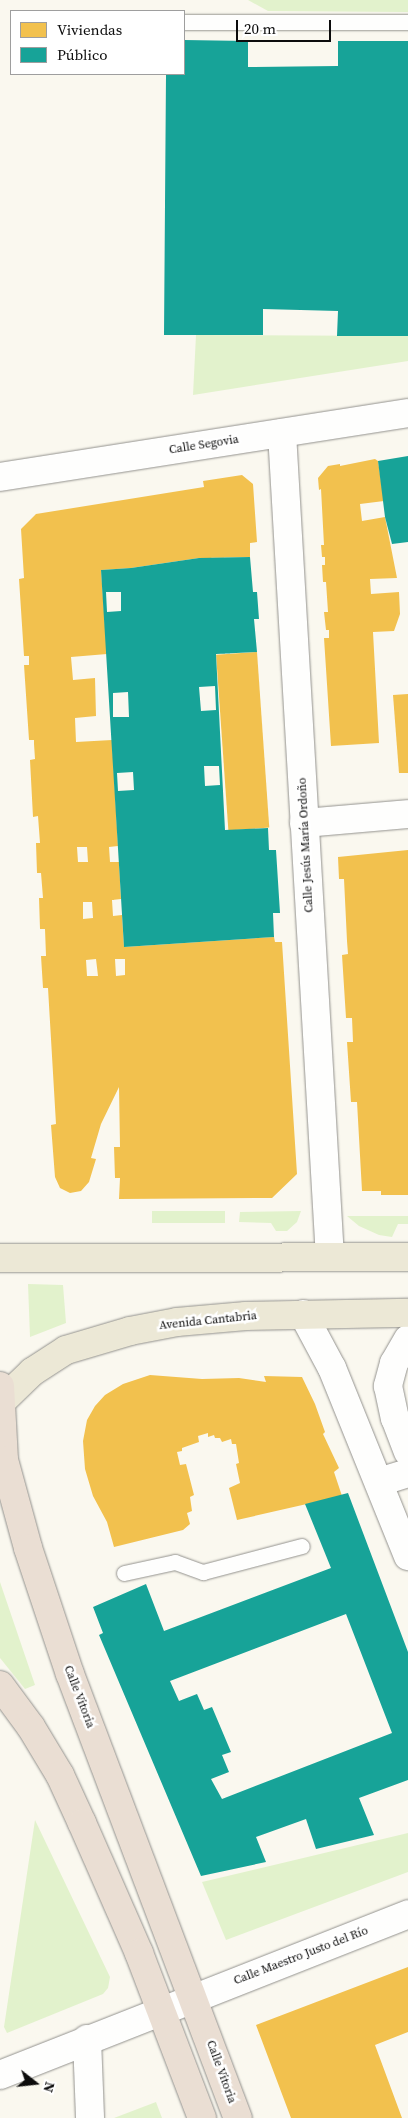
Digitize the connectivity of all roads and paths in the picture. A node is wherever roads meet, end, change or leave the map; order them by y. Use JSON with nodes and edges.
{"nodes":[{"id":1,"x":185,"y":22,"type":"edge"},
{"id":2,"x":408,"y":22,"type":"edge"},
{"id":3,"x":408,"y":413,"type":"edge"},
{"id":4,"x":282,"y":432,"type":"junction"},
{"id":5,"x":0,"y":477,"type":"edge"},
{"id":6,"x":408,"y":814,"type":"edge"},
{"id":7,"x":304,"y":823,"type":"junction"},
{"id":8,"x":330,"y":1257,"type":"junction"},
{"id":9,"x":408,"y":1257,"type":"edge"},
{"id":10,"x":0,"y":1258,"type":"edge"},
{"id":11,"x":408,"y":1313,"type":"edge"},
{"id":12,"x":303,"y":1314,"type":"junction"},
{"id":13,"x":408,"y":1339,"type":"edge"},
{"id":14,"x":0,"y":1398,"type":"edge"},
{"id":15,"x":408,"y":1452,"type":"edge"},
{"id":16,"x":408,"y":1473,"type":"edge"},
{"id":17,"x":379,"y":1482,"type":"junction"},
{"id":18,"x":302,"y":1546,"type":"dead end"},
{"id":19,"x":408,"y":1556,"type":"edge"},
{"id":20,"x":124,"y":1573,"type":"dead end"},
{"id":21,"x":0,"y":1685,"type":"edge"},
{"id":22,"x":408,"y":1914,"type":"edge"},
{"id":23,"x":194,"y":1997,"type":"junction"},
{"id":24,"x":161,"y":2011,"type":"junction"},
{"id":25,"x":87,"y":2040,"type":"junction"},
{"id":26,"x":3,"y":2072,"type":"edge"},
{"id":27,"x":90,"y":2117,"type":"edge"},
{"id":28,"x":202,"y":2118,"type":"edge"},
{"id":29,"x":238,"y":2118,"type":"edge"}],
"edges":[{"from":1,"to":2,"type":"lane"},
{"from":3,"to":4,"type":"street","name":"Calle Segovia"},
{"from":4,"to":5,"type":"street","name":"Calle Segovia"},
{"from":4,"to":7,"type":"street","name":"Calle Jesús María Ordoño"},
{"from":6,"to":7,"type":"street"},
{"from":7,"to":8,"type":"street","name":"Calle Jesús María Ordoño"},
{"from":8,"to":9,"type":"main road"},
{"from":8,"to":10,"type":"main road"},
{"from":11,"to":12,"type":"main road","name":"Avenida Cantabria"},
{"from":12,"to":14,"type":"main road","name":"Avenida Cantabria"},
{"from":12,"to":17,"type":"street"},
{"from":13,"to":15,"type":"street"},
{"from":14,"to":23,"type":"highway","name":"Calle Vitoria"},
{"from":16,"to":17,"type":"street"},
{"from":17,"to":19,"type":"street"},
{"from":18,"to":20,"type":"lane"},
{"from":21,"to":24,"type":"highway"},
{"from":22,"to":23,"type":"street","name":"Calle Maestro Justo del Río"},
{"from":23,"to":24,"type":"street"},
{"from":23,"to":29,"type":"highway","name":"Calle Vitoria"},
{"from":24,"to":25,"type":"street"},
{"from":24,"to":28,"type":"highway"},
{"from":25,"to":26,"type":"street"},
{"from":25,"to":27,"type":"street"}]}
